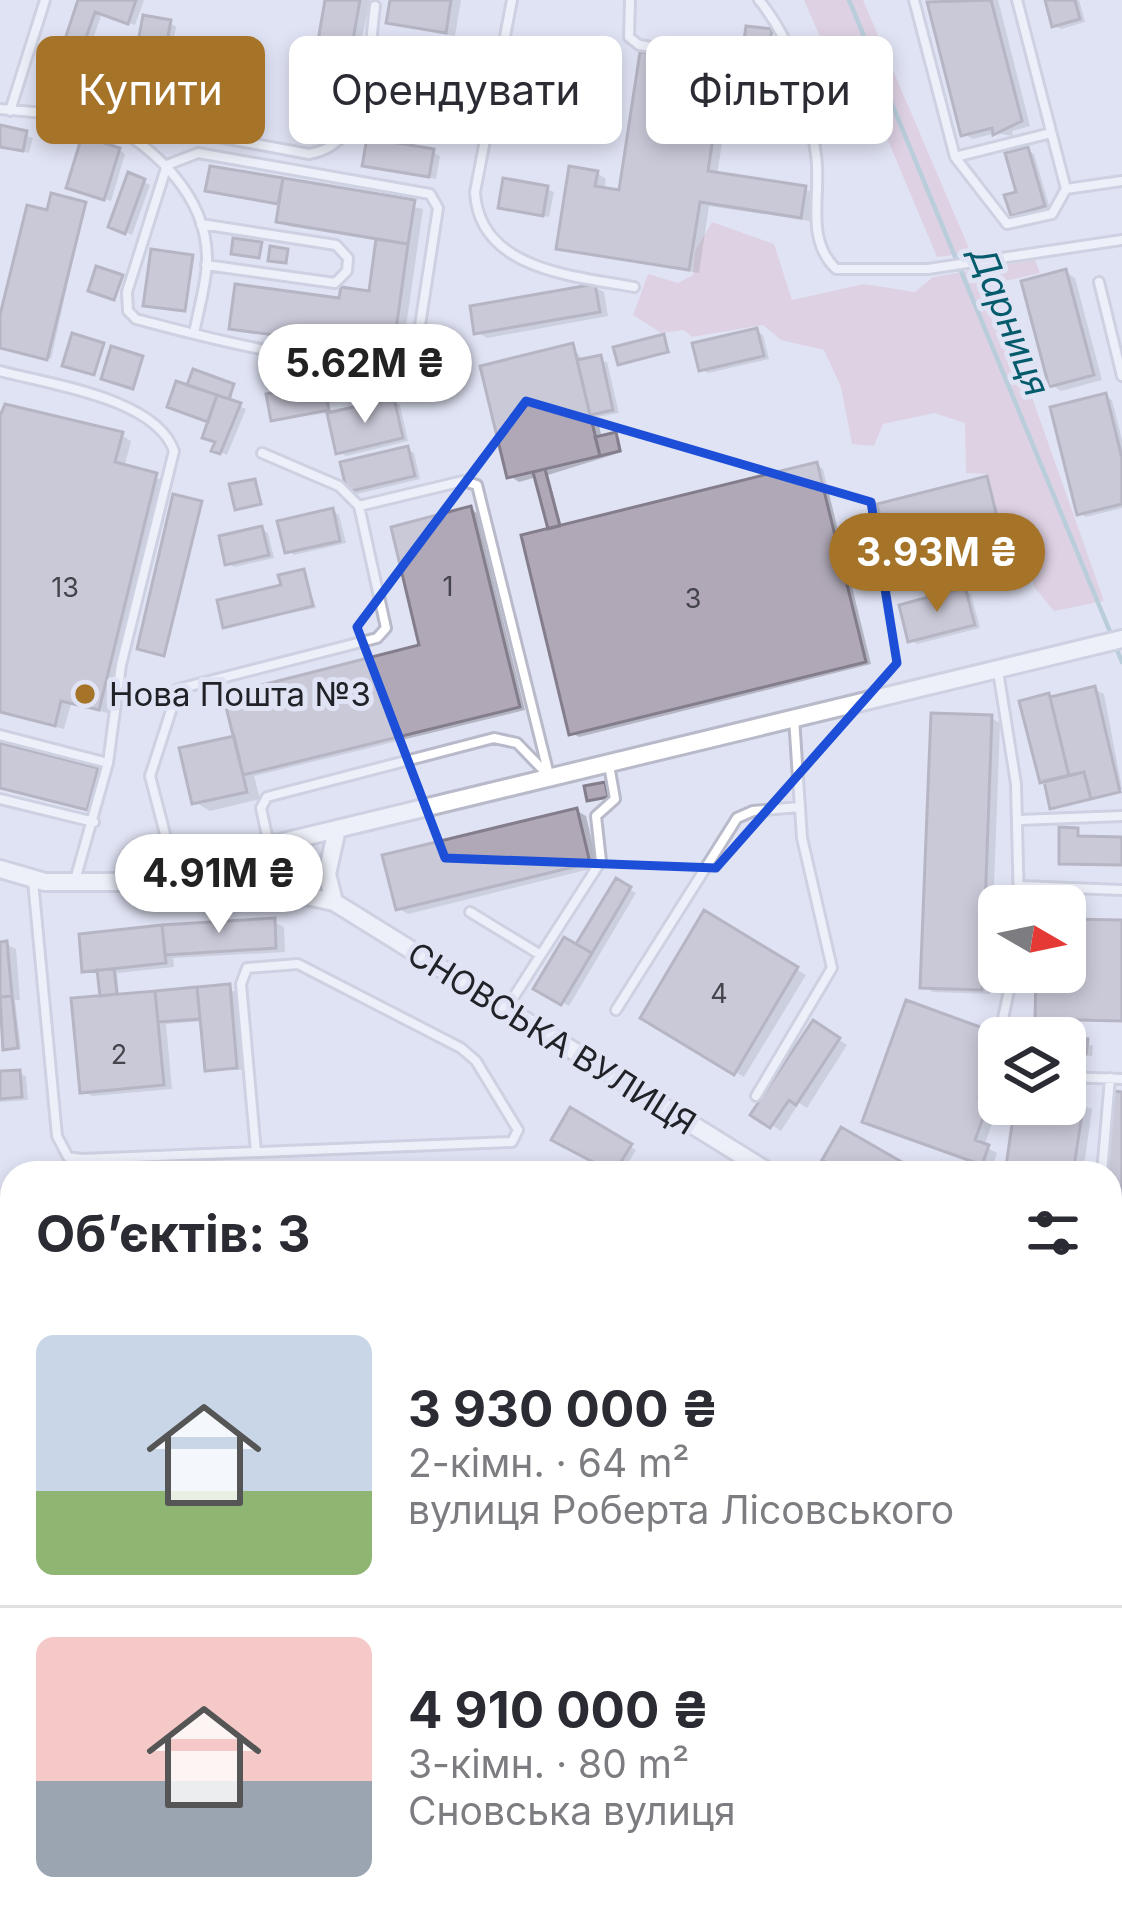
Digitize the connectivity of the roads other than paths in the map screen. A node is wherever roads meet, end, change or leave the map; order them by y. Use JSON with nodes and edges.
{"nodes":[{"id":1,"x":45,"y":0,"type":"edge"},
{"id":2,"x":512,"y":0,"type":"edge"},
{"id":3,"x":630,"y":0,"type":"edge"},
{"id":4,"x":759,"y":0,"type":"edge"},
{"id":5,"x":914,"y":0,"type":"edge"},
{"id":6,"x":1017,"y":0,"type":"edge"},
{"id":7,"x":375,"y":6,"type":"dead end"},
{"id":8,"x":371,"y":36,"type":"edge"},
{"id":9,"x":783,"y":36,"type":"edge"},
{"id":10,"x":646,"y":46,"type":"edge"},
{"id":11,"x":5,"y":110,"type":"edge"},
{"id":12,"x":36,"y":113,"type":"edge"},
{"id":13,"x":1052,"y":133,"type":"junction"},
{"id":14,"x":143,"y":144,"type":"edge"},
{"id":15,"x":247,"y":144,"type":"edge"},
{"id":16,"x":335,"y":144,"type":"edge"},
{"id":17,"x":814,"y":144,"type":"edge"},
{"id":18,"x":955,"y":157,"type":"junction"},
{"id":19,"x":167,"y":165,"type":"junction"},
{"id":20,"x":1122,"y":181,"type":"edge"},
{"id":21,"x":1066,"y":189,"type":"junction"},
{"id":22,"x":201,"y":224,"type":"junction"},
{"id":23,"x":1122,"y":240,"type":"edge"},
{"id":24,"x":206,"y":265,"type":"junction"},
{"id":25,"x":1099,"y":282,"type":"dead end"},
{"id":26,"x":634,"y":287,"type":"dead end"},
{"id":27,"x":194,"y":334,"type":"junction"},
{"id":28,"x":0,"y":370,"type":"edge"},
{"id":29,"x":1122,"y":376,"type":"edge"},
{"id":30,"x":262,"y":453,"type":"dead end"},
{"id":31,"x":359,"y":506,"type":"junction"},
{"id":32,"x":1122,"y":639,"type":"edge"},
{"id":33,"x":998,"y":669,"type":"junction"},
{"id":34,"x":794,"y":716,"type":"junction"},
{"id":35,"x":0,"y":735,"type":"edge"},
{"id":36,"x":608,"y":762,"type":"junction"},
{"id":37,"x":108,"y":763,"type":"junction"},
{"id":38,"x":550,"y":776,"type":"junction"},
{"id":39,"x":0,"y":799,"type":"edge"},
{"id":40,"x":799,"y":807,"type":"junction"},
{"id":41,"x":1122,"y":816,"type":"edge"},
{"id":42,"x":1019,"y":820,"type":"junction"},
{"id":43,"x":94,"y":823,"type":"junction"},
{"id":44,"x":337,"y":829,"type":"junction"},
{"id":45,"x":269,"y":845,"type":"junction"},
{"id":46,"x":174,"y":868,"type":"junction"},
{"id":47,"x":0,"y":869,"type":"edge"},
{"id":48,"x":33,"y":880,"type":"junction"},
{"id":49,"x":74,"y":885,"type":"junction"},
{"id":50,"x":1021,"y":885,"type":"edge"},
{"id":51,"x":1086,"y":889,"type":"edge"},
{"id":52,"x":1122,"y":890,"type":"edge"},
{"id":53,"x":334,"y":902,"type":"junction"},
{"id":54,"x":470,"y":912,"type":"dead end"},
{"id":55,"x":538,"y":954,"type":"junction"},
{"id":56,"x":505,"y":1010,"type":"junction"},
{"id":57,"x":616,"y":1010,"type":"dead end"},
{"id":58,"x":1086,"y":1077,"type":"edge"},
{"id":59,"x":1110,"y":1078,"type":"junction"},
{"id":60,"x":1122,"y":1079,"type":"edge"},
{"id":61,"x":756,"y":1096,"type":"dead end"},
{"id":62,"x":256,"y":1152,"type":"junction"},
{"id":63,"x":750,"y":1161,"type":"edge"},
{"id":64,"x":1103,"y":1161,"type":"edge"}],
"edges":[{"from":1,"to":11,"type":"lane"},
{"from":2,"to":26,"type":"lane"},
{"from":3,"to":10,"type":"lane"},
{"from":4,"to":9,"type":"lane"},
{"from":5,"to":18,"type":"lane"},
{"from":6,"to":13,"type":"lane"},
{"from":7,"to":8,"type":"lane"},
{"from":11,"to":12,"type":"lane"},
{"from":13,"to":18,"type":"lane"},
{"from":13,"to":21,"type":"lane"},
{"from":14,"to":19,"type":"lane"},
{"from":15,"to":16,"type":"lane"},
{"from":17,"to":23,"type":"lane"},
{"from":18,"to":21,"type":"lane"},
{"from":19,"to":22,"type":"lane"},
{"from":19,"to":27,"type":"lane"},
{"from":19,"to":27,"type":"lane"},
{"from":20,"to":21,"type":"lane"},
{"from":22,"to":24,"type":"lane"},
{"from":22,"to":24,"type":"lane"},
{"from":24,"to":27,"type":"lane"},
{"from":25,"to":29,"type":"lane"},
{"from":28,"to":37,"type":"lane"},
{"from":30,"to":31,"type":"lane"},
{"from":31,"to":38,"type":"lane"},
{"from":31,"to":46,"type":"lane"},
{"from":32,"to":33,"type":"street"},
{"from":33,"to":34,"type":"street"},
{"from":33,"to":42,"type":"lane"},
{"from":34,"to":36,"type":"street"},
{"from":34,"to":40,"type":"lane"},
{"from":35,"to":37,"type":"lane"},
{"from":36,"to":38,"type":"street"},
{"from":36,"to":55,"type":"lane"},
{"from":37,"to":43,"type":"lane"},
{"from":38,"to":44,"type":"street"},
{"from":38,"to":45,"type":"lane"},
{"from":39,"to":43,"type":"lane"},
{"from":40,"to":57,"type":"lane"},
{"from":40,"to":61,"type":"lane"},
{"from":41,"to":42,"type":"lane"},
{"from":42,"to":50,"type":"lane"},
{"from":43,"to":49,"type":"lane"},
{"from":44,"to":45,"type":"street"},
{"from":44,"to":53,"type":"street"},
{"from":45,"to":46,"type":"street"},
{"from":46,"to":49,"type":"street"},
{"from":46,"to":53,"type":"street","name":"СНОВСЬКА ВУЛИЦЯ"},
{"from":47,"to":48,"type":"street"},
{"from":48,"to":49,"type":"street"},
{"from":48,"to":62,"type":"lane"},
{"from":51,"to":52,"type":"lane"},
{"from":53,"to":56,"type":"street","name":"СНОВСЬКА ВУЛИЦЯ"},
{"from":54,"to":55,"type":"lane"},
{"from":55,"to":56,"type":"lane"},
{"from":56,"to":63,"type":"street","name":"СНОВСЬКА ВУЛИЦЯ"},
{"from":58,"to":59,"type":"lane"},
{"from":59,"to":60,"type":"lane"},
{"from":59,"to":64,"type":"lane"},
{"from":62,"to":62,"type":"lane"}]}
